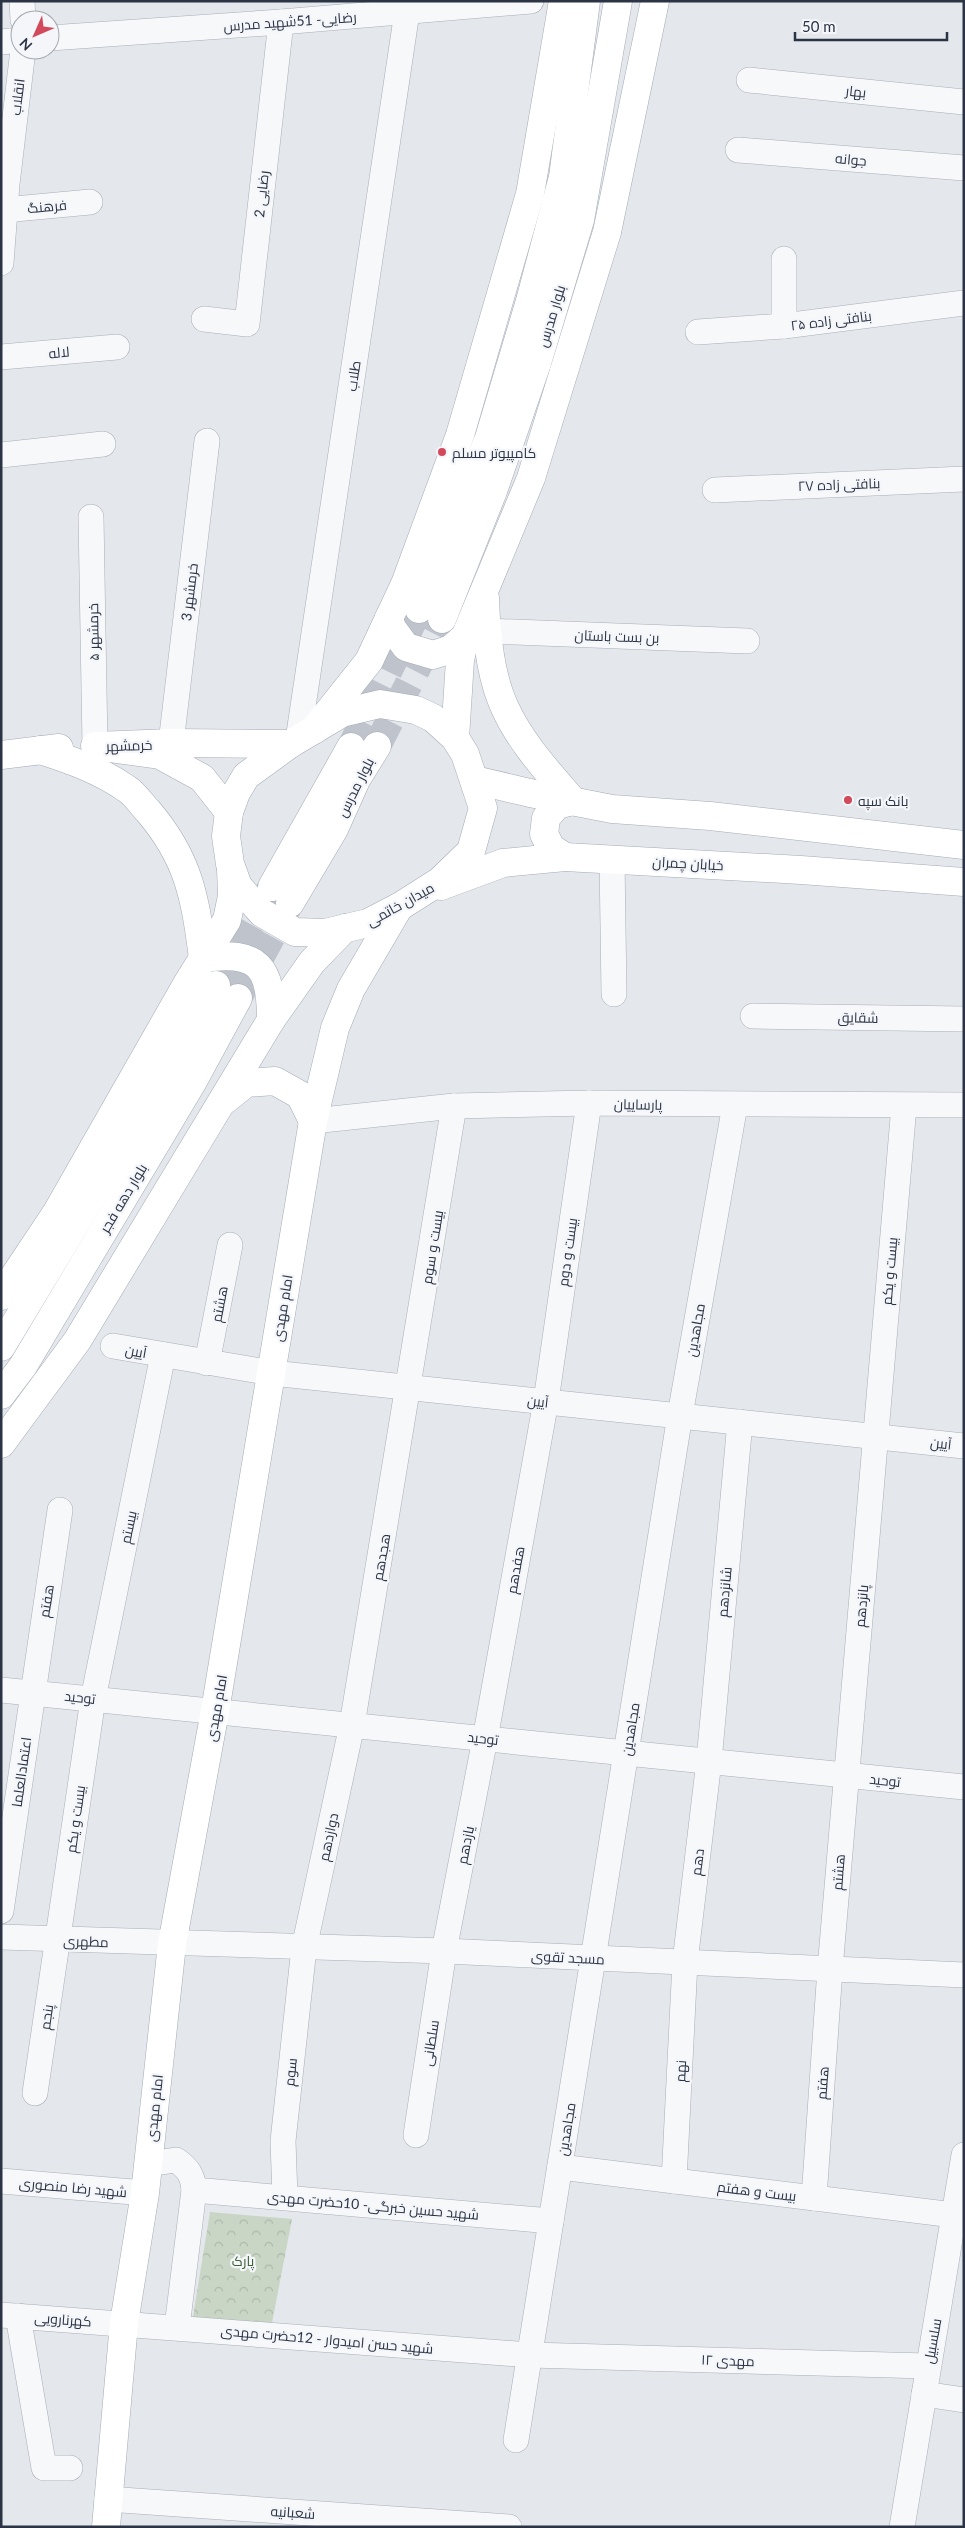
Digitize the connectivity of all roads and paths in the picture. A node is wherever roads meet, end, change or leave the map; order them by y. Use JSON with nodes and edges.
{"nodes":[{"id":1,"x":531,"y":1,"type":"edge"},
{"id":2,"x":563,"y":1,"type":"edge"},
{"id":3,"x":586,"y":1,"type":"edge"},
{"id":4,"x":618,"y":1,"type":"edge"},
{"id":5,"x":655,"y":1,"type":"edge"},
{"id":6,"x":460,"y":4,"type":"edge"},
{"id":7,"x":407,"y":12,"type":"junction"},
{"id":8,"x":281,"y":22,"type":"junction"},
{"id":9,"x":60,"y":37,"type":"edge"},
{"id":10,"x":22,"y":60,"type":"edge"},
{"id":11,"x":749,"y":80,"type":"dead end"},
{"id":12,"x":964,"y":102,"type":"edge"},
{"id":13,"x":738,"y":150,"type":"dead end"},
{"id":14,"x":964,"y":168,"type":"edge"},
{"id":15,"x":4,"y":185,"type":"edge"},
{"id":16,"x":90,"y":202,"type":"dead end"},
{"id":17,"x":4,"y":210,"type":"junction"},
{"id":18,"x":784,"y":258,"type":"dead end"},
{"id":19,"x":1,"y":263,"type":"edge"},
{"id":20,"x":964,"y":303,"type":"edge"},
{"id":21,"x":204,"y":319,"type":"dead end"},
{"id":22,"x":784,"y":326,"type":"junction"},
{"id":23,"x":698,"y":332,"type":"dead end"},
{"id":24,"x":117,"y":347,"type":"dead end"},
{"id":25,"x":1,"y":357,"type":"edge"},
{"id":26,"x":207,"y":441,"type":"dead end"},
{"id":27,"x":103,"y":444,"type":"dead end"},
{"id":28,"x":1,"y":455,"type":"edge"},
{"id":29,"x":964,"y":479,"type":"edge"},
{"id":30,"x":715,"y":490,"type":"dead end"},
{"id":31,"x":91,"y":517,"type":"dead end"},
{"id":32,"x":389,"y":618,"type":"junction"},
{"id":33,"x":476,"y":634,"type":"junction"},
{"id":34,"x":747,"y":641,"type":"dead end"},
{"id":35,"x":301,"y":738,"type":"junction"},
{"id":36,"x":454,"y":738,"type":"junction"},
{"id":37,"x":171,"y":743,"type":"junction"},
{"id":38,"x":95,"y":746,"type":"junction"},
{"id":39,"x":364,"y":746,"type":"tunnel mouth"},
{"id":40,"x":40,"y":750,"type":"junction"},
{"id":41,"x":1,"y":755,"type":"edge"},
{"id":42,"x":475,"y":780,"type":"junction"},
{"id":43,"x":573,"y":801,"type":"junction"},
{"id":44,"x":230,"y":812,"type":"junction"},
{"id":45,"x":960,"y":840,"type":"edge"},
{"id":46,"x":565,"y":857,"type":"junction"},
{"id":47,"x":612,"y":859,"type":"junction"},
{"id":48,"x":230,"y":864,"type":"junction"},
{"id":49,"x":964,"y":882,"type":"edge"},
{"id":50,"x":281,"y":895,"type":"tunnel mouth"},
{"id":51,"x":409,"y":901,"type":"junction"},
{"id":52,"x":345,"y":928,"type":"junction"},
{"id":53,"x":203,"y":958,"type":"junction"},
{"id":54,"x":614,"y":994,"type":"dead end"},
{"id":55,"x":753,"y":1016,"type":"dead end"},
{"id":56,"x":964,"y":1019,"type":"edge"},
{"id":57,"x":271,"y":1020,"type":"junction"},
{"id":58,"x":223,"y":1101,"type":"junction"},
{"id":59,"x":588,"y":1103,"type":"junction"},
{"id":60,"x":735,"y":1105,"type":"junction"},
{"id":61,"x":964,"y":1105,"type":"edge"},
{"id":62,"x":454,"y":1106,"type":"junction"},
{"id":63,"x":904,"y":1106,"type":"junction"},
{"id":64,"x":313,"y":1121,"type":"junction"},
{"id":65,"x":230,"y":1245,"type":"dead end"},
{"id":66,"x":1,"y":1296,"type":"edge"},
{"id":67,"x":113,"y":1346,"type":"dead end"},
{"id":68,"x":1,"y":1347,"type":"edge"},
{"id":69,"x":163,"y":1355,"type":"junction"},
{"id":70,"x":207,"y":1362,"type":"junction"},
{"id":71,"x":272,"y":1373,"type":"junction"},
{"id":72,"x":409,"y":1388,"type":"junction"},
{"id":73,"x":1,"y":1395,"type":"edge"},
{"id":74,"x":546,"y":1402,"type":"junction"},
{"id":75,"x":680,"y":1415,"type":"junction"},
{"id":76,"x":740,"y":1422,"type":"junction"},
{"id":77,"x":875,"y":1436,"type":"junction"},
{"id":78,"x":1,"y":1444,"type":"edge"},
{"id":79,"x":964,"y":1446,"type":"edge"},
{"id":80,"x":60,"y":1510,"type":"dead end"},
{"id":81,"x":1,"y":1690,"type":"edge"},
{"id":82,"x":32,"y":1693,"type":"junction"},
{"id":83,"x":93,"y":1699,"type":"junction"},
{"id":84,"x":215,"y":1711,"type":"junction"},
{"id":85,"x":352,"y":1725,"type":"junction"},
{"id":86,"x":485,"y":1739,"type":"junction"},
{"id":87,"x":626,"y":1753,"type":"junction"},
{"id":88,"x":709,"y":1762,"type":"junction"},
{"id":89,"x":847,"y":1776,"type":"junction"},
{"id":90,"x":964,"y":1788,"type":"edge"},
{"id":91,"x":1,"y":1911,"type":"edge"},
{"id":92,"x":1,"y":1937,"type":"edge"},
{"id":93,"x":57,"y":1940,"type":"junction"},
{"id":94,"x":172,"y":1944,"type":"junction"},
{"id":95,"x":304,"y":1948,"type":"junction"},
{"id":96,"x":444,"y":1951,"type":"junction"},
{"id":97,"x":594,"y":1958,"type":"junction"},
{"id":98,"x":685,"y":1962,"type":"junction"},
{"id":99,"x":830,"y":1969,"type":"junction"},
{"id":100,"x":964,"y":1975,"type":"edge"},
{"id":101,"x":35,"y":2093,"type":"dead end"},
{"id":102,"x":416,"y":2135,"type":"dead end"},
{"id":103,"x":964,"y":2155,"type":"edge"},
{"id":104,"x":148,"y":2164,"type":"junction"},
{"id":105,"x":560,"y":2167,"type":"junction"},
{"id":106,"x":1,"y":2181,"type":"edge"},
{"id":107,"x":674,"y":2181,"type":"junction"},
{"id":108,"x":961,"y":2186,"type":"edge"},
{"id":109,"x":194,"y":2190,"type":"junction"},
{"id":110,"x":145,"y":2193,"type":"junction"},
{"id":111,"x":285,"y":2197,"type":"junction"},
{"id":112,"x":814,"y":2198,"type":"junction"},
{"id":113,"x":954,"y":2215,"type":"junction"},
{"id":114,"x":551,"y":2221,"type":"junction"},
{"id":115,"x":10,"y":2316,"type":"edge"},
{"id":116,"x":124,"y":2323,"type":"junction"},
{"id":117,"x":177,"y":2327,"type":"junction"},
{"id":118,"x":530,"y":2355,"type":"junction"},
{"id":119,"x":927,"y":2366,"type":"junction"},
{"id":120,"x":924,"y":2394,"type":"junction"},
{"id":121,"x":964,"y":2400,"type":"edge"},
{"id":122,"x":516,"y":2440,"type":"dead end"},
{"id":123,"x":70,"y":2468,"type":"dead end"},
{"id":124,"x":107,"y":2499,"type":"junction"},
{"id":125,"x":106,"y":2527,"type":"edge"},
{"id":126,"x":509,"y":2527,"type":"edge"},
{"id":127,"x":902,"y":2527,"type":"edge"}],
"edges":[{"from":1,"to":6,"type":"street","name":"رضایی- 51شهید مدرس"},
{"from":2,"to":32,"type":"main road"},
{"from":3,"to":4,"type":"main road","name":"بلوار مدرس"},
{"from":5,"to":33,"type":"main road"},
{"from":6,"to":7,"type":"street","name":"رضایی- 51شهید مدرس"},
{"from":7,"to":8,"type":"street","name":"رضایی- 51شهید مدرس"},
{"from":7,"to":35,"type":"street","name":"طلاب"},
{"from":8,"to":9,"type":"street","name":"رضایی- 51شهید مدرس"},
{"from":8,"to":21,"type":"street","name":"رضایی 2"},
{"from":10,"to":15,"type":"street","name":"انقلاب"},
{"from":11,"to":12,"type":"street","name":"بهار"},
{"from":13,"to":14,"type":"street","name":"جوانه"},
{"from":15,"to":17,"type":"street","name":"انقلاب"},
{"from":16,"to":17,"type":"street","name":"فرهنگ"},
{"from":17,"to":19,"type":"street","name":"انقلاب"},
{"from":18,"to":22,"type":"street"},
{"from":20,"to":22,"type":"street","name":"بنافتی زاده ۲۵"},
{"from":22,"to":23,"type":"street","name":"بنافتی زاده ۲۵"},
{"from":24,"to":25,"type":"street","name":"لاله"},
{"from":26,"to":37,"type":"street","name":"خرمشهر 3"},
{"from":27,"to":28,"type":"street"},
{"from":29,"to":30,"type":"street","name":"بنافتی زاده ۲۷"},
{"from":31,"to":38,"type":"street","name":"خرمشهر ۵"},
{"from":32,"to":33,"type":"main road"},
{"from":32,"to":35,"type":"main road"},
{"from":33,"to":34,"type":"street","name":"بن بست باستان"},
{"from":33,"to":36,"type":"main road"},
{"from":33,"to":43,"type":"main road"},
{"from":35,"to":36,"type":"main road","name":"میدان خاتمی"},
{"from":35,"to":37,"type":"main road","name":"خرمشهر"},
{"from":35,"to":44,"type":"main road","name":"میدان خاتمی"},
{"from":36,"to":42,"type":"main road","name":"میدان خاتمی"},
{"from":37,"to":38,"type":"main road","name":"خرمشهر"},
{"from":38,"to":40,"type":"main road"},
{"from":38,"to":44,"type":"main road","name":"خرمشهر"},
{"from":39,"to":50,"type":"main road","name":"بلوار مدرس"},
{"from":40,"to":41,"type":"main road"},
{"from":40,"to":53,"type":"main road"},
{"from":42,"to":43,"type":"main road"},
{"from":42,"to":51,"type":"main road","name":"میدان خاتمی"},
{"from":43,"to":45,"type":"main road"},
{"from":43,"to":46,"type":"main road"},
{"from":44,"to":48,"type":"main road","name":"میدان خاتمی"},
{"from":46,"to":47,"type":"main road","name":"خیابان چمران"},
{"from":46,"to":51,"type":"main road","name":"خیابان چمران"},
{"from":47,"to":49,"type":"main road","name":"خیابان چمران"},
{"from":47,"to":54,"type":"street"},
{"from":48,"to":52,"type":"main road","name":"میدان خاتمی"},
{"from":48,"to":53,"type":"main road"},
{"from":51,"to":52,"type":"main road","name":"میدان خاتمی"},
{"from":51,"to":64,"type":"main road","name":"امام مهدی"},
{"from":52,"to":57,"type":"main road"},
{"from":53,"to":57,"type":"main road"},
{"from":53,"to":66,"type":"main road"},
{"from":55,"to":56,"type":"street","name":"شقایق"},
{"from":57,"to":58,"type":"main road"},
{"from":58,"to":64,"type":"main road"},
{"from":58,"to":78,"type":"main road"},
{"from":59,"to":60,"type":"street","name":"پارساییان"},
{"from":59,"to":62,"type":"street","name":"پارساییان"},
{"from":59,"to":74,"type":"street","name":"بیست و دوم"},
{"from":60,"to":63,"type":"street","name":"پارساییان"},
{"from":60,"to":75,"type":"street","name":"مجاهدین"},
{"from":61,"to":63,"type":"street","name":"پارساییان"},
{"from":62,"to":64,"type":"street","name":"پارساییان"},
{"from":62,"to":72,"type":"street","name":"بیست و سوم"},
{"from":63,"to":77,"type":"street","name":"بیست و یکم"},
{"from":64,"to":71,"type":"main road","name":"امام مهدی"},
{"from":65,"to":70,"type":"street","name":"هشتم"},
{"from":67,"to":69,"type":"street","name":"آیین"},
{"from":68,"to":73,"type":"main road","name":"بلوار دهه فجر"},
{"from":69,"to":70,"type":"street","name":"آیین"},
{"from":69,"to":83,"type":"street","name":"بیستم"},
{"from":70,"to":71,"type":"street","name":"آیین"},
{"from":71,"to":72,"type":"street","name":"آیین"},
{"from":71,"to":84,"type":"main road","name":"امام مهدی"},
{"from":72,"to":74,"type":"street","name":"آیین"},
{"from":72,"to":85,"type":"street","name":"هجدهم"},
{"from":74,"to":75,"type":"street","name":"آیین"},
{"from":74,"to":86,"type":"street","name":"هفدهم"},
{"from":75,"to":76,"type":"street","name":"آیین"},
{"from":75,"to":87,"type":"street","name":"مجاهدین"},
{"from":76,"to":77,"type":"street","name":"آیین"},
{"from":76,"to":88,"type":"street","name":"شانزدهم"},
{"from":77,"to":79,"type":"street","name":"آیین"},
{"from":77,"to":89,"type":"street","name":"پانزدهم"},
{"from":80,"to":82,"type":"street","name":"هفتم"},
{"from":81,"to":82,"type":"street","name":"توحید"},
{"from":82,"to":83,"type":"street","name":"توحید"},
{"from":82,"to":91,"type":"street","name":"اعتمادالعلما"},
{"from":83,"to":84,"type":"street","name":"توحید"},
{"from":83,"to":93,"type":"street","name":"بیست و یکم"},
{"from":84,"to":85,"type":"street","name":"توحید"},
{"from":84,"to":94,"type":"main road","name":"امام مهدی"},
{"from":85,"to":86,"type":"street","name":"توحید"},
{"from":85,"to":95,"type":"street","name":"دوازدهم"},
{"from":86,"to":87,"type":"street","name":"توحید"},
{"from":86,"to":96,"type":"street","name":"یازدهم"},
{"from":87,"to":88,"type":"street","name":"توحید"},
{"from":87,"to":97,"type":"street","name":"مجاهدین"},
{"from":88,"to":89,"type":"street","name":"توحید"},
{"from":88,"to":98,"type":"street","name":"دهم"},
{"from":89,"to":90,"type":"street","name":"توحید"},
{"from":89,"to":99,"type":"street","name":"هشتم"},
{"from":92,"to":93,"type":"street","name":"مطهری"},
{"from":93,"to":94,"type":"street","name":"مطهری"},
{"from":93,"to":101,"type":"street","name":"پنجم"},
{"from":94,"to":95,"type":"street","name":"مسجد تقوی"},
{"from":94,"to":104,"type":"main road","name":"امام مهدی"},
{"from":95,"to":96,"type":"street","name":"مسجد تقوی"},
{"from":95,"to":111,"type":"street","name":"سوم"},
{"from":96,"to":97,"type":"street","name":"مسجد تقوی"},
{"from":96,"to":102,"type":"street","name":"سلطانی"},
{"from":97,"to":98,"type":"street","name":"مسجد تقوی"},
{"from":97,"to":105,"type":"street","name":"مجاهدین"},
{"from":98,"to":99,"type":"street","name":"مسجد تقوی"},
{"from":98,"to":107,"type":"street","name":"نهم"},
{"from":99,"to":100,"type":"street","name":"مسجد تقوی"},
{"from":99,"to":112,"type":"street","name":"هفتم"},
{"from":103,"to":108,"type":"street","name":"سلسبیل"},
{"from":104,"to":109,"type":"street"},
{"from":104,"to":110,"type":"main road","name":"امام مهدی"},
{"from":105,"to":107,"type":"street","name":"بیست و هفتم"},
{"from":105,"to":114,"type":"street","name":"مجاهدین"},
{"from":106,"to":110,"type":"street","name":"شهید رضا منصوری"},
{"from":107,"to":112,"type":"street","name":"بیست و هفتم"},
{"from":108,"to":113,"type":"street","name":"سلسبیل"},
{"from":109,"to":111,"type":"street","name":"شهید حسین خبرگی- 10حضرت مهدی"},
{"from":109,"to":117,"type":"street"},
{"from":110,"to":116,"type":"main road","name":"امام مهدی"},
{"from":111,"to":114,"type":"street","name":"شهید حسین خبرگی- 10حضرت مهدی"},
{"from":112,"to":113,"type":"street","name":"بیست و هفتم"},
{"from":113,"to":119,"type":"street","name":"سلسبیل"},
{"from":114,"to":118,"type":"street","name":"مجاهدین"},
{"from":115,"to":116,"type":"street","name":"کهرنارویی"},
{"from":115,"to":123,"type":"street"},
{"from":116,"to":117,"type":"street","name":"شهید حسن امیدوار - 12حضرت مهدی"},
{"from":116,"to":124,"type":"main road","name":"امام مهدی"},
{"from":117,"to":118,"type":"street","name":"شهید حسن امیدوار - 12حضرت مهدی"},
{"from":118,"to":119,"type":"street","name":"مهدی ۱۲"},
{"from":118,"to":122,"type":"street","name":"مجاهدین"},
{"from":119,"to":120,"type":"street","name":"سلسبیل"},
{"from":120,"to":121,"type":"street"},
{"from":120,"to":127,"type":"street","name":"سلسبیل"},
{"from":124,"to":125,"type":"main road","name":"امام مهدی"},
{"from":124,"to":126,"type":"street","name":"شعبانیه"}]}
